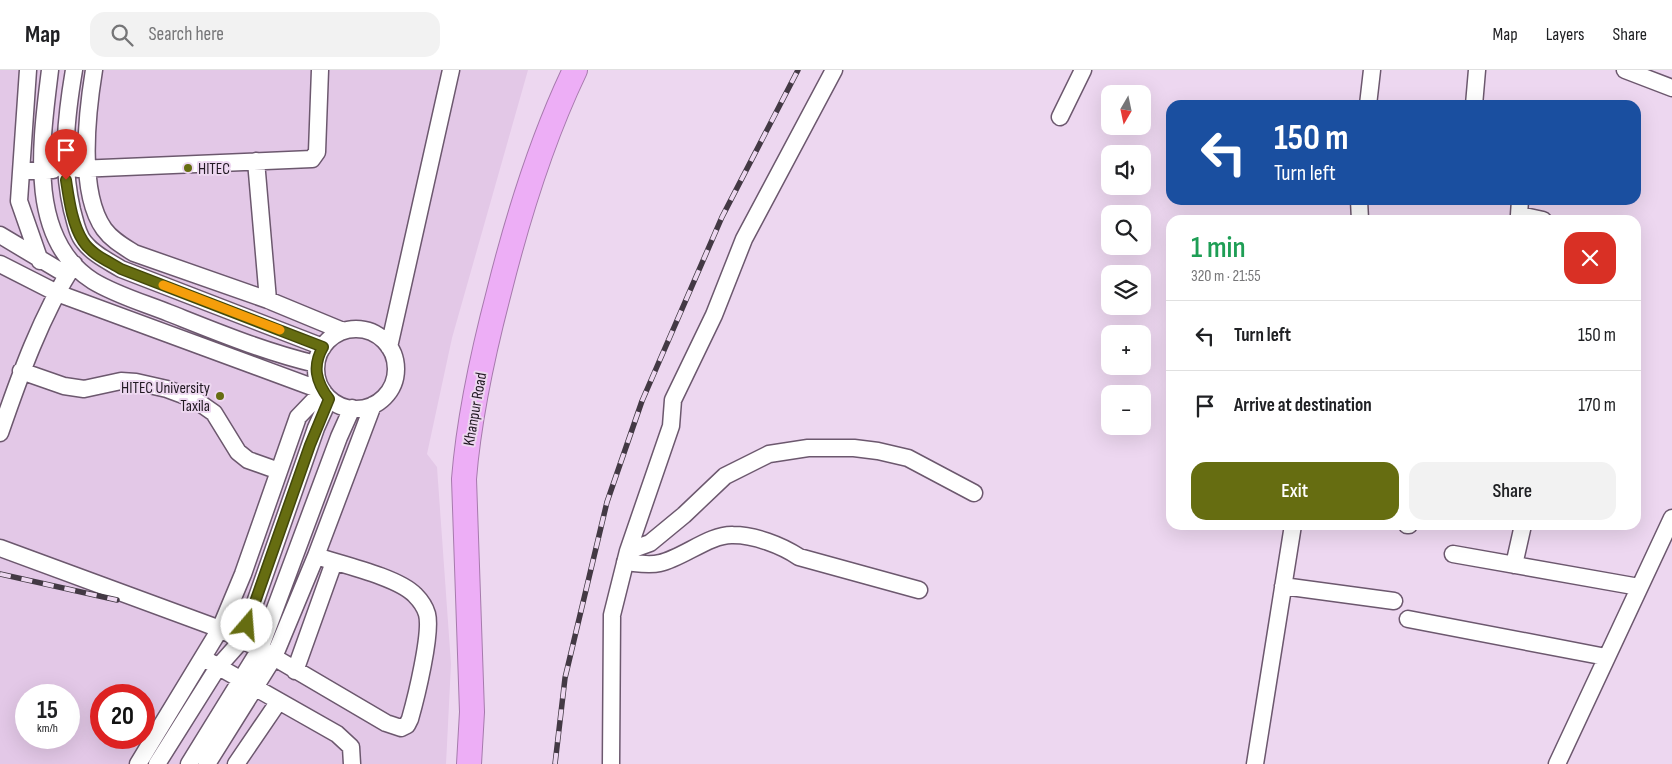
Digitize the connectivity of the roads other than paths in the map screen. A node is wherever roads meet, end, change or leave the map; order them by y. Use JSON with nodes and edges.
{"nodes":[{"id":1,"x":28,"y":70,"type":"edge"},
{"id":2,"x":50,"y":70,"type":"edge"},
{"id":3,"x":74,"y":70,"type":"edge"},
{"id":4,"x":94,"y":70,"type":"edge"},
{"id":5,"x":320,"y":70,"type":"edge"},
{"id":6,"x":451,"y":70,"type":"edge"},
{"id":7,"x":575,"y":70,"type":"edge"},
{"id":8,"x":834,"y":70,"type":"edge"},
{"id":9,"x":1083,"y":70,"type":"edge"},
{"id":10,"x":1372,"y":70,"type":"edge"},
{"id":11,"x":1476,"y":70,"type":"edge"},
{"id":12,"x":1625,"y":70,"type":"edge"},
{"id":13,"x":1672,"y":88,"type":"edge"},
{"id":14,"x":1369,"y":100,"type":"edge"},
{"id":15,"x":1474,"y":100,"type":"edge"},
{"id":16,"x":1060,"y":116,"type":"dead end"},
{"id":17,"x":256,"y":161,"type":"junction"},
{"id":18,"x":88,"y":169,"type":"junction"},
{"id":19,"x":65,"y":170,"type":"junction"},
{"id":20,"x":20,"y":171,"type":"junction"},
{"id":21,"x":42,"y":171,"type":"junction"},
{"id":22,"x":0,"y":235,"type":"edge"},
{"id":23,"x":40,"y":261,"type":"junction"},
{"id":24,"x":0,"y":264,"type":"edge"},
{"id":25,"x":70,"y":270,"type":"junction"},
{"id":26,"x":57,"y":293,"type":"junction"},
{"id":27,"x":268,"y":300,"type":"junction"},
{"id":28,"x":343,"y":331,"type":"junction"},
{"id":29,"x":323,"y":347,"type":"junction"},
{"id":30,"x":389,"y":347,"type":"junction"},
{"id":31,"x":316,"y":364,"type":"junction"},
{"id":32,"x":21,"y":371,"type":"junction"},
{"id":33,"x":326,"y":395,"type":"junction"},
{"id":34,"x":373,"y":405,"type":"junction"},
{"id":35,"x":352,"y":408,"type":"junction"},
{"id":36,"x":0,"y":433,"type":"edge"},
{"id":37,"x":279,"y":471,"type":"junction"},
{"id":38,"x":974,"y":493,"type":"dead end"},
{"id":39,"x":1672,"y":518,"type":"edge"},
{"id":40,"x":1292,"y":530,"type":"edge"},
{"id":41,"x":1522,"y":530,"type":"edge"},
{"id":42,"x":0,"y":548,"type":"edge"},
{"id":43,"x":1454,"y":554,"type":"dead end"},
{"id":44,"x":316,"y":556,"type":"junction"},
{"id":45,"x":626,"y":556,"type":"junction"},
{"id":46,"x":334,"y":562,"type":"junction"},
{"id":47,"x":1514,"y":565,"type":"junction"},
{"id":48,"x":243,"y":574,"type":"junction"},
{"id":49,"x":261,"y":581,"type":"junction"},
{"id":50,"x":1283,"y":586,"type":"junction"},
{"id":51,"x":1639,"y":587,"type":"junction"},
{"id":52,"x":919,"y":590,"type":"dead end"},
{"id":53,"x":1394,"y":601,"type":"dead end"},
{"id":54,"x":1408,"y":619,"type":"dead end"},
{"id":55,"x":220,"y":629,"type":"junction"},
{"id":56,"x":242,"y":640,"type":"junction"},
{"id":57,"x":260,"y":648,"type":"junction"},
{"id":58,"x":202,"y":657,"type":"junction"},
{"id":59,"x":274,"y":657,"type":"junction"},
{"id":60,"x":1606,"y":657,"type":"junction"},
{"id":61,"x":218,"y":666,"type":"junction"},
{"id":62,"x":296,"y":671,"type":"junction"},
{"id":63,"x":248,"y":683,"type":"junction"},
{"id":64,"x":279,"y":701,"type":"junction"},
{"id":65,"x":138,"y":764,"type":"edge"},
{"id":66,"x":157,"y":764,"type":"edge"},
{"id":67,"x":189,"y":764,"type":"edge"},
{"id":68,"x":207,"y":764,"type":"edge"},
{"id":69,"x":236,"y":764,"type":"edge"},
{"id":70,"x":352,"y":764,"type":"edge"},
{"id":71,"x":469,"y":764,"type":"edge"},
{"id":72,"x":610,"y":764,"type":"edge"},
{"id":73,"x":1254,"y":764,"type":"edge"},
{"id":74,"x":1557,"y":764,"type":"edge"}],
"edges":[{"from":1,"to":20,"type":"street"},
{"from":2,"to":21,"type":"street"},
{"from":3,"to":19,"type":"street"},
{"from":4,"to":18,"type":"street"},
{"from":5,"to":17,"type":"street"},
{"from":6,"to":30,"type":"street"},
{"from":7,"to":71,"type":"highway","name":"Khanpur Road"},
{"from":8,"to":45,"type":"street"},
{"from":9,"to":16,"type":"street"},
{"from":10,"to":14,"type":"street"},
{"from":11,"to":15,"type":"street"},
{"from":12,"to":13,"type":"street"},
{"from":17,"to":18,"type":"street"},
{"from":17,"to":27,"type":"street"},
{"from":18,"to":19,"type":"street"},
{"from":18,"to":27,"type":"street"},
{"from":19,"to":21,"type":"street"},
{"from":19,"to":29,"type":"street"},
{"from":20,"to":21,"type":"street"},
{"from":20,"to":23,"type":"street"},
{"from":21,"to":25,"type":"street"},
{"from":22,"to":23,"type":"street"},
{"from":23,"to":25,"type":"street"},
{"from":24,"to":26,"type":"street"},
{"from":25,"to":26,"type":"street"},
{"from":25,"to":31,"type":"street"},
{"from":26,"to":32,"type":"street"},
{"from":26,"to":33,"type":"street"},
{"from":27,"to":28,"type":"street"},
{"from":28,"to":29,"type":"street"},
{"from":28,"to":30,"type":"street"},
{"from":29,"to":31,"type":"street"},
{"from":30,"to":34,"type":"street"},
{"from":31,"to":33,"type":"street"},
{"from":32,"to":36,"type":"street"},
{"from":32,"to":37,"type":"street"},
{"from":33,"to":35,"type":"street"},
{"from":33,"to":37,"type":"street"},
{"from":33,"to":49,"type":"street"},
{"from":34,"to":35,"type":"street"},
{"from":34,"to":44,"type":"street"},
{"from":35,"to":57,"type":"street"},
{"from":37,"to":48,"type":"street"},
{"from":38,"to":45,"type":"street"},
{"from":39,"to":51,"type":"street"},
{"from":40,"to":50,"type":"street"},
{"from":41,"to":47,"type":"street"},
{"from":42,"to":55,"type":"street"},
{"from":43,"to":47,"type":"street"},
{"from":44,"to":46,"type":"street"},
{"from":44,"to":59,"type":"street"},
{"from":45,"to":52,"type":"street"},
{"from":45,"to":72,"type":"street"},
{"from":46,"to":62,"type":"street"},
{"from":46,"to":62,"type":"street"},
{"from":47,"to":51,"type":"street"},
{"from":48,"to":49,"type":"street"},
{"from":48,"to":55,"type":"street"},
{"from":49,"to":56,"type":"street"},
{"from":50,"to":53,"type":"street"},
{"from":50,"to":73,"type":"street"},
{"from":51,"to":60,"type":"street"},
{"from":54,"to":60,"type":"street"},
{"from":55,"to":56,"type":"street"},
{"from":55,"to":58,"type":"street"},
{"from":56,"to":57,"type":"street"},
{"from":56,"to":61,"type":"street"},
{"from":57,"to":59,"type":"street"},
{"from":57,"to":63,"type":"street"},
{"from":58,"to":61,"type":"street"},
{"from":58,"to":65,"type":"street"},
{"from":59,"to":62,"type":"street"},
{"from":59,"to":63,"type":"street"},
{"from":60,"to":74,"type":"street"},
{"from":61,"to":63,"type":"street"},
{"from":61,"to":66,"type":"street"},
{"from":63,"to":64,"type":"street"},
{"from":63,"to":67,"type":"street"},
{"from":63,"to":68,"type":"street"},
{"from":64,"to":69,"type":"street"},
{"from":64,"to":70,"type":"street"}]}
